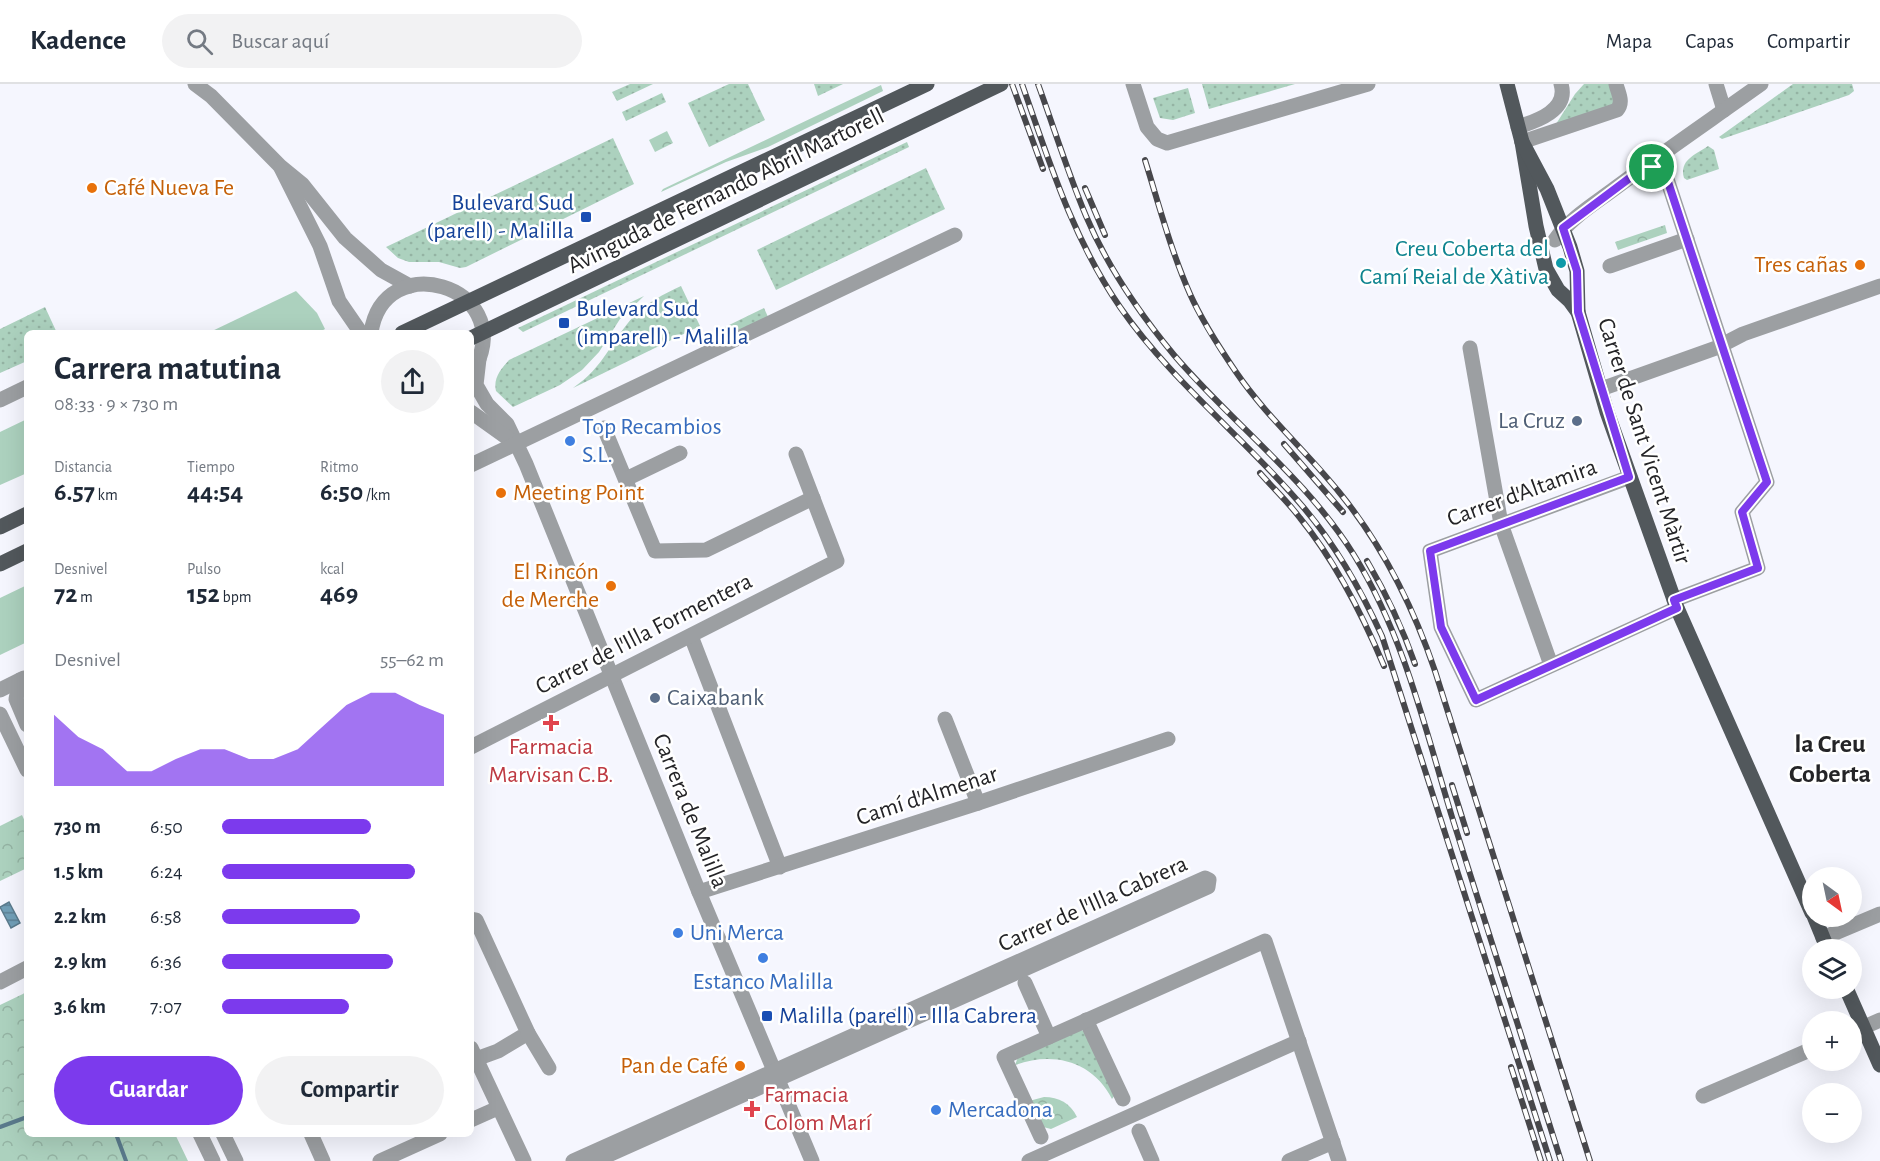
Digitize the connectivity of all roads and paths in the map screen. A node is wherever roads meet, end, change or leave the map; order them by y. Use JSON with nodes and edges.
{"nodes":[{"id":1,"x":195,"y":84,"type":"edge"},
{"id":2,"x":1001,"y":84,"type":"edge"},
{"id":3,"x":1133,"y":84,"type":"edge"},
{"id":4,"x":1368,"y":84,"type":"edge"},
{"id":5,"x":1507,"y":84,"type":"edge"},
{"id":6,"x":1573,"y":84,"type":"edge"},
{"id":7,"x":1616,"y":84,"type":"edge"},
{"id":8,"x":1716,"y":84,"type":"edge"},
{"id":9,"x":1761,"y":84,"type":"edge"},
{"id":10,"x":922,"y":87,"type":"edge"},
{"id":11,"x":206,"y":90,"type":"edge"},
{"id":12,"x":1561,"y":91,"type":"edge"},
{"id":13,"x":1724,"y":110,"type":"junction"},
{"id":14,"x":1520,"y":135,"type":"junction"},
{"id":15,"x":280,"y":166,"type":"junction"},
{"id":16,"x":1643,"y":168,"type":"junction"},
{"id":17,"x":1559,"y":234,"type":"junction"},
{"id":18,"x":955,"y":235,"type":"dead end"},
{"id":19,"x":1687,"y":239,"type":"junction"},
{"id":20,"x":1544,"y":258,"type":"junction"},
{"id":21,"x":1610,"y":266,"type":"dead end"},
{"id":22,"x":1577,"y":271,"type":"junction"},
{"id":23,"x":1552,"y":281,"type":"junction"},
{"id":24,"x":410,"y":286,"type":"junction"},
{"id":25,"x":1880,"y":286,"type":"edge"},
{"id":26,"x":468,"y":301,"type":"junction"},
{"id":27,"x":1578,"y":312,"type":"junction"},
{"id":28,"x":359,"y":330,"type":"edge"},
{"id":29,"x":372,"y":330,"type":"edge"},
{"id":30,"x":408,"y":330,"type":"edge"},
{"id":31,"x":477,"y":336,"type":"edge"},
{"id":32,"x":1722,"y":345,"type":"junction"},
{"id":33,"x":1470,"y":348,"type":"dead end"},
{"id":34,"x":479,"y":359,"type":"junction"},
{"id":35,"x":474,"y":368,"type":"edge"},
{"id":36,"x":24,"y":388,"type":"edge"},
{"id":37,"x":1601,"y":389,"type":"junction"},
{"id":38,"x":0,"y":400,"type":"edge"},
{"id":39,"x":474,"y":414,"type":"edge"},
{"id":40,"x":604,"y":428,"type":"dead end"},
{"id":41,"x":516,"y":444,"type":"junction"},
{"id":42,"x":680,"y":453,"type":"dead end"},
{"id":43,"x":796,"y":454,"type":"dead end"},
{"id":44,"x":474,"y":464,"type":"edge"},
{"id":45,"x":1629,"y":477,"type":"junction"},
{"id":46,"x":626,"y":479,"type":"junction"},
{"id":47,"x":813,"y":498,"type":"junction"},
{"id":48,"x":24,"y":515,"type":"edge"},
{"id":49,"x":1501,"y":524,"type":"junction"},
{"id":50,"x":0,"y":527,"type":"edge"},
{"id":51,"x":24,"y":552,"type":"edge"},
{"id":52,"x":0,"y":564,"type":"edge"},
{"id":53,"x":1675,"y":604,"type":"junction"},
{"id":54,"x":691,"y":636,"type":"junction"},
{"id":55,"x":1551,"y":665,"type":"junction"},
{"id":56,"x":612,"y":676,"type":"junction"},
{"id":57,"x":24,"y":679,"type":"edge"},
{"id":58,"x":0,"y":690,"type":"edge"},
{"id":59,"x":0,"y":714,"type":"edge"},
{"id":60,"x":24,"y":718,"type":"edge"},
{"id":61,"x":945,"y":720,"type":"dead end"},
{"id":62,"x":1168,"y":739,"type":"dead end"},
{"id":63,"x":474,"y":745,"type":"edge"},
{"id":64,"x":24,"y":765,"type":"edge"},
{"id":65,"x":978,"y":803,"type":"junction"},
{"id":66,"x":780,"y":867,"type":"junction"},
{"id":67,"x":1802,"y":890,"type":"edge"},
{"id":68,"x":699,"y":892,"type":"junction"},
{"id":69,"x":1880,"y":914,"type":"edge"},
{"id":70,"x":474,"y":920,"type":"edge"},
{"id":71,"x":1835,"y":939,"type":"edge"},
{"id":72,"x":24,"y":970,"type":"edge"},
{"id":73,"x":0,"y":982,"type":"edge"},
{"id":74,"x":1025,"y":983,"type":"dead end"},
{"id":75,"x":1086,"y":1020,"type":"junction"},
{"id":76,"x":1880,"y":1020,"type":"edge"},
{"id":77,"x":1862,"y":1028,"type":"edge"},
{"id":78,"x":528,"y":1034,"type":"junction"},
{"id":79,"x":1049,"y":1037,"type":"junction"},
{"id":80,"x":1862,"y":1038,"type":"edge"},
{"id":81,"x":1299,"y":1041,"type":"junction"},
{"id":82,"x":1802,"y":1053,"type":"edge"},
{"id":83,"x":474,"y":1054,"type":"edge"},
{"id":84,"x":1880,"y":1065,"type":"edge"},
{"id":85,"x":549,"y":1068,"type":"dead end"},
{"id":86,"x":776,"y":1075,"type":"junction"},
{"id":87,"x":1703,"y":1096,"type":"dead end"},
{"id":88,"x":1123,"y":1099,"type":"dead end"},
{"id":89,"x":498,"y":1108,"type":"junction"},
{"id":90,"x":474,"y":1119,"type":"edge"},
{"id":91,"x":1139,"y":1131,"type":"dead end"},
{"id":92,"x":201,"y":1137,"type":"edge"},
{"id":93,"x":224,"y":1137,"type":"edge"},
{"id":94,"x":312,"y":1137,"type":"edge"},
{"id":95,"x":434,"y":1137,"type":"edge"},
{"id":96,"x":1041,"y":1137,"type":"dead end"},
{"id":97,"x":1333,"y":1142,"type":"junction"},
{"id":98,"x":213,"y":1161,"type":"edge"},
{"id":99,"x":236,"y":1161,"type":"edge"},
{"id":100,"x":323,"y":1161,"type":"edge"},
{"id":101,"x":380,"y":1161,"type":"edge"},
{"id":102,"x":524,"y":1161,"type":"edge"},
{"id":103,"x":573,"y":1161,"type":"edge"},
{"id":104,"x":595,"y":1161,"type":"edge"},
{"id":105,"x":812,"y":1161,"type":"edge"},
{"id":106,"x":1029,"y":1161,"type":"edge"},
{"id":107,"x":1152,"y":1161,"type":"edge"},
{"id":108,"x":1289,"y":1161,"type":"edge"},
{"id":109,"x":1340,"y":1161,"type":"edge"}],
"edges":[{"from":1,"to":11,"type":"street"},
{"from":2,"to":31,"type":"main road","name":"Avinguda de Fernando Abril Martorell"},
{"from":3,"to":4,"type":"street"},
{"from":5,"to":14,"type":"main road","name":"Carrer de Sant Vicent Màrtir"},
{"from":6,"to":12,"type":"street"},
{"from":7,"to":14,"type":"street"},
{"from":8,"to":13,"type":"street"},
{"from":9,"to":13,"type":"street"},
{"from":10,"to":26,"type":"main road","name":"Avinguda de Fernando Abril Martorell"},
{"from":11,"to":15,"type":"street"},
{"from":12,"to":14,"type":"street"},
{"from":13,"to":16,"type":"street"},
{"from":14,"to":17,"type":"main road","name":"Carrer de Sant Vicent Màrtir"},
{"from":14,"to":20,"type":"main road","name":"Carrer de Sant Vicent Màrtir"},
{"from":15,"to":24,"type":"street"},
{"from":15,"to":28,"type":"street"},
{"from":16,"to":17,"type":"street"},
{"from":16,"to":19,"type":"street"},
{"from":17,"to":20,"type":"main road"},
{"from":17,"to":22,"type":"main road","name":"Carrer de Sant Vicent Màrtir"},
{"from":18,"to":41,"type":"street"},
{"from":19,"to":21,"type":"street"},
{"from":19,"to":32,"type":"street"},
{"from":20,"to":23,"type":"main road","name":"Carrer de Sant Vicent Màrtir"},
{"from":22,"to":23,"type":"main road"},
{"from":22,"to":27,"type":"main road","name":"Carrer de Sant Vicent Màrtir"},
{"from":23,"to":27,"type":"main road","name":"Carrer de Sant Vicent Màrtir"},
{"from":24,"to":26,"type":"street"},
{"from":24,"to":29,"type":"street"},
{"from":25,"to":32,"type":"street"},
{"from":26,"to":30,"type":"main road","name":"Avinguda de Fernando Abril Martorell"},
{"from":26,"to":31,"type":"street"},
{"from":27,"to":37,"type":"main road","name":"Carrer de Sant Vicent Màrtir"},
{"from":31,"to":34,"type":"street"},
{"from":32,"to":37,"type":"street"},
{"from":32,"to":53,"type":"street"},
{"from":33,"to":49,"type":"street"},
{"from":34,"to":35,"type":"street"},
{"from":34,"to":41,"type":"street","name":"Carrera de Malilla"},
{"from":36,"to":38,"type":"street"},
{"from":37,"to":45,"type":"main road","name":"Carrer de Sant Vicent Màrtir"},
{"from":39,"to":41,"type":"street"},
{"from":40,"to":46,"type":"street"},
{"from":41,"to":44,"type":"street"},
{"from":41,"to":56,"type":"street","name":"Carrera de Malilla"},
{"from":42,"to":46,"type":"street"},
{"from":43,"to":47,"type":"street"},
{"from":45,"to":49,"type":"street","name":"Carrer d'Altamira"},
{"from":45,"to":53,"type":"main road","name":"Carrer de Sant Vicent Màrtir"},
{"from":46,"to":47,"type":"street"},
{"from":47,"to":54,"type":"street","name":"Carrer de l'Illa Formentera"},
{"from":48,"to":50,"type":"main road"},
{"from":49,"to":55,"type":"street"},
{"from":49,"to":55,"type":"street","name":"Carrer d'Altamira"},
{"from":51,"to":52,"type":"main road"},
{"from":53,"to":55,"type":"street"},
{"from":53,"to":67,"type":"main road","name":"Carrer de Sant Vicent Màrtir"},
{"from":54,"to":56,"type":"street","name":"Carrer de l'Illa Formentera"},
{"from":54,"to":66,"type":"street"},
{"from":56,"to":63,"type":"street","name":"Carrer de l'Illa Formentera"},
{"from":56,"to":68,"type":"street","name":"Carrera de Malilla"},
{"from":57,"to":58,"type":"street"},
{"from":57,"to":60,"type":"street"},
{"from":59,"to":64,"type":"street"},
{"from":61,"to":65,"type":"street"},
{"from":62,"to":65,"type":"street","name":"Camí d'Almenar"},
{"from":65,"to":66,"type":"street","name":"Camí d'Almenar"},
{"from":66,"to":68,"type":"street","name":"Camí d'Almenar"},
{"from":68,"to":86,"type":"street","name":"Carrera de Malilla"},
{"from":69,"to":71,"type":"street"},
{"from":70,"to":78,"type":"street"},
{"from":72,"to":73,"type":"street"},
{"from":74,"to":79,"type":"street"},
{"from":75,"to":79,"type":"street"},
{"from":75,"to":81,"type":"street"},
{"from":75,"to":88,"type":"street"},
{"from":76,"to":77,"type":"street"},
{"from":78,"to":83,"type":"street"},
{"from":78,"to":85,"type":"street"},
{"from":79,"to":96,"type":"street"},
{"from":80,"to":84,"type":"main road"},
{"from":81,"to":97,"type":"street"},
{"from":81,"to":106,"type":"street"},
{"from":82,"to":87,"type":"street"},
{"from":83,"to":89,"type":"street"},
{"from":86,"to":86,"type":"street","name":"Carrer de l'Illa Cabrera"},
{"from":86,"to":103,"type":"street","name":"Carrer de l'Illa Cabrera"},
{"from":86,"to":104,"type":"street","name":"Carrer de l'Illa Cabrera"},
{"from":86,"to":105,"type":"street","name":"Carrera de Malilla"},
{"from":89,"to":90,"type":"street"},
{"from":89,"to":102,"type":"street"},
{"from":91,"to":107,"type":"street"},
{"from":92,"to":98,"type":"street"},
{"from":93,"to":99,"type":"street"},
{"from":94,"to":100,"type":"street"},
{"from":95,"to":101,"type":"street"},
{"from":97,"to":108,"type":"street"},
{"from":97,"to":109,"type":"street"}]}
